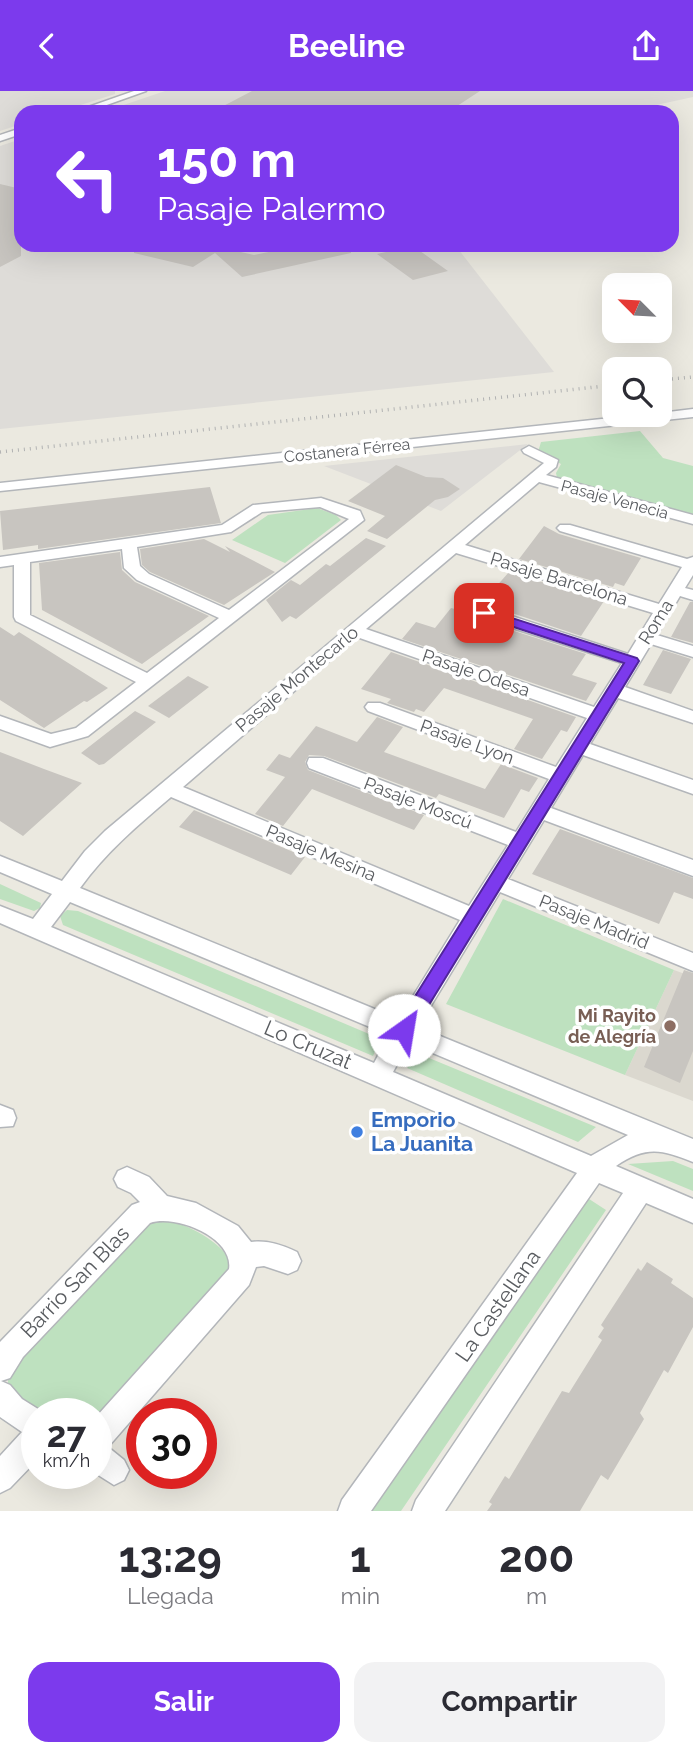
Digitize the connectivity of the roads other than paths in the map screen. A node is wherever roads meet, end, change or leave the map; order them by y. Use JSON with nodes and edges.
{"nodes":[{"id":1,"x":142,"y":91,"type":"edge"},
{"id":2,"x":99,"y":105,"type":"edge"},
{"id":3,"x":693,"y":413,"type":"edge"},
{"id":4,"x":529,"y":450,"type":"dead end"},
{"id":5,"x":537,"y":477,"type":"junction"},
{"id":6,"x":0,"y":487,"type":"edge"},
{"id":7,"x":693,"y":520,"type":"edge"},
{"id":8,"x":565,"y":528,"type":"dead end"},
{"id":9,"x":129,"y":543,"type":"junction"},
{"id":10,"x":454,"y":547,"type":"junction"},
{"id":11,"x":22,"y":558,"type":"junction"},
{"id":12,"x":0,"y":562,"type":"edge"},
{"id":13,"x":692,"y":564,"type":"edge"},
{"id":14,"x":685,"y":593,"type":"edge"},
{"id":15,"x":663,"y":611,"type":"junction"},
{"id":16,"x":484,"y":613,"type":"dead end"},
{"id":17,"x":231,"y":617,"type":"junction"},
{"id":18,"x":355,"y":631,"type":"junction"},
{"id":19,"x":646,"y":637,"type":"junction"},
{"id":20,"x":693,"y":652,"type":"edge"},
{"id":21,"x":632,"y":661,"type":"junction"},
{"id":22,"x":148,"y":681,"type":"junction"},
{"id":23,"x":614,"y":690,"type":"junction"},
{"id":24,"x":374,"y":707,"type":"dead end"},
{"id":25,"x":598,"y":715,"type":"junction"},
{"id":26,"x":693,"y":717,"type":"edge"},
{"id":27,"x":0,"y":722,"type":"edge"},
{"id":28,"x":579,"y":747,"type":"junction"},
{"id":29,"x":316,"y":763,"type":"dead end"},
{"id":30,"x":561,"y":776,"type":"junction"},
{"id":31,"x":693,"y":787,"type":"edge"},
{"id":32,"x":168,"y":788,"type":"junction"},
{"id":33,"x":539,"y":811,"type":"junction"},
{"id":34,"x":520,"y":842,"type":"junction"},
{"id":35,"x":0,"y":864,"type":"edge"},
{"id":36,"x":693,"y":868,"type":"edge"},
{"id":37,"x":495,"y":882,"type":"junction"},
{"id":38,"x":67,"y":893,"type":"junction"},
{"id":39,"x":0,"y":914,"type":"edge"},
{"id":40,"x":474,"y":917,"type":"junction"},
{"id":41,"x":38,"y":929,"type":"junction"},
{"id":42,"x":693,"y":962,"type":"edge"},
{"id":43,"x":404,"y":1030,"type":"junction"},
{"id":44,"x":379,"y":1076,"type":"junction"},
{"id":45,"x":669,"y":1141,"type":"junction"},
{"id":46,"x":693,"y":1151,"type":"edge"},
{"id":47,"x":595,"y":1168,"type":"junction"},
{"id":48,"x":127,"y":1179,"type":"dead end"},
{"id":49,"x":641,"y":1188,"type":"junction"},
{"id":50,"x":160,"y":1206,"type":"junction"},
{"id":51,"x":693,"y":1211,"type":"edge"},
{"id":52,"x":244,"y":1255,"type":"junction"},
{"id":53,"x":288,"y":1261,"type":"dead end"},
{"id":54,"x":0,"y":1367,"type":"edge"},
{"id":55,"x":0,"y":1395,"type":"edge"},
{"id":56,"x":21,"y":1415,"type":"edge"},
{"id":57,"x":112,"y":1421,"type":"edge"},
{"id":58,"x":21,"y":1455,"type":"edge"},
{"id":59,"x":0,"y":1478,"type":"edge"},
{"id":60,"x":353,"y":1511,"type":"edge"},
{"id":61,"x":427,"y":1511,"type":"edge"}],
"edges":[{"from":1,"to":2,"type":"street"},
{"from":3,"to":6,"type":"street","name":"Costanera Férrea"},
{"from":4,"to":5,"type":"street"},
{"from":5,"to":7,"type":"street","name":"Pasaje Venecia"},
{"from":5,"to":10,"type":"street","name":"Pasaje Montecarlo"},
{"from":8,"to":13,"type":"street"},
{"from":9,"to":11,"type":"street"},
{"from":9,"to":17,"type":"street"},
{"from":9,"to":17,"type":"street"},
{"from":10,"to":15,"type":"street","name":"Pasaje Barcelona"},
{"from":10,"to":18,"type":"street","name":"Pasaje Montecarlo"},
{"from":11,"to":12,"type":"street"},
{"from":11,"to":22,"type":"street"},
{"from":13,"to":14,"type":"street","name":"Roma"},
{"from":14,"to":15,"type":"street","name":"Roma"},
{"from":15,"to":19,"type":"street","name":"Roma"},
{"from":16,"to":21,"type":"street"},
{"from":17,"to":22,"type":"street"},
{"from":18,"to":25,"type":"street","name":"Pasaje Odesa"},
{"from":18,"to":32,"type":"street","name":"Pasaje Montecarlo"},
{"from":19,"to":20,"type":"street"},
{"from":19,"to":21,"type":"street","name":"Roma"},
{"from":21,"to":23,"type":"street","name":"Roma"},
{"from":22,"to":27,"type":"street"},
{"from":23,"to":25,"type":"street","name":"Roma"},
{"from":23,"to":26,"type":"street"},
{"from":24,"to":30,"type":"street","name":"Pasaje Lyon"},
{"from":25,"to":28,"type":"street","name":"Roma"},
{"from":28,"to":30,"type":"street","name":"Roma"},
{"from":28,"to":31,"type":"street"},
{"from":29,"to":34,"type":"street","name":"Pasaje Moscú"},
{"from":30,"to":33,"type":"street","name":"Roma"},
{"from":32,"to":38,"type":"street","name":"Pasaje Montecarlo"},
{"from":32,"to":40,"type":"street","name":"Pasaje Mesina"},
{"from":33,"to":34,"type":"street","name":"Roma"},
{"from":33,"to":36,"type":"street"},
{"from":34,"to":37,"type":"street","name":"Roma"},
{"from":35,"to":38,"type":"street"},
{"from":37,"to":40,"type":"street","name":"Roma"},
{"from":37,"to":42,"type":"street","name":"Pasaje Madrid"},
{"from":38,"to":41,"type":"street","name":"Pasaje Montecarlo"},
{"from":38,"to":43,"type":"street"},
{"from":39,"to":41,"type":"street","name":"Lo Cruzat"},
{"from":40,"to":43,"type":"street","name":"Roma"},
{"from":41,"to":44,"type":"street","name":"Lo Cruzat"},
{"from":43,"to":44,"type":"street","name":"Roma"},
{"from":43,"to":45,"type":"street"},
{"from":44,"to":47,"type":"street","name":"Lo Cruzat"},
{"from":45,"to":46,"type":"street"},
{"from":45,"to":47,"type":"street","name":"La Castellana"},
{"from":47,"to":49,"type":"street","name":"Lo Cruzat"},
{"from":47,"to":60,"type":"street","name":"La Castellana"},
{"from":48,"to":50,"type":"street"},
{"from":49,"to":51,"type":"street","name":"Lo Cruzat"},
{"from":49,"to":61,"type":"street"},
{"from":50,"to":52,"type":"street"},
{"from":50,"to":54,"type":"street","name":"Barrio San Blas"},
{"from":52,"to":53,"type":"street"},
{"from":52,"to":57,"type":"street"},
{"from":55,"to":56,"type":"street"},
{"from":58,"to":59,"type":"street"}]}
